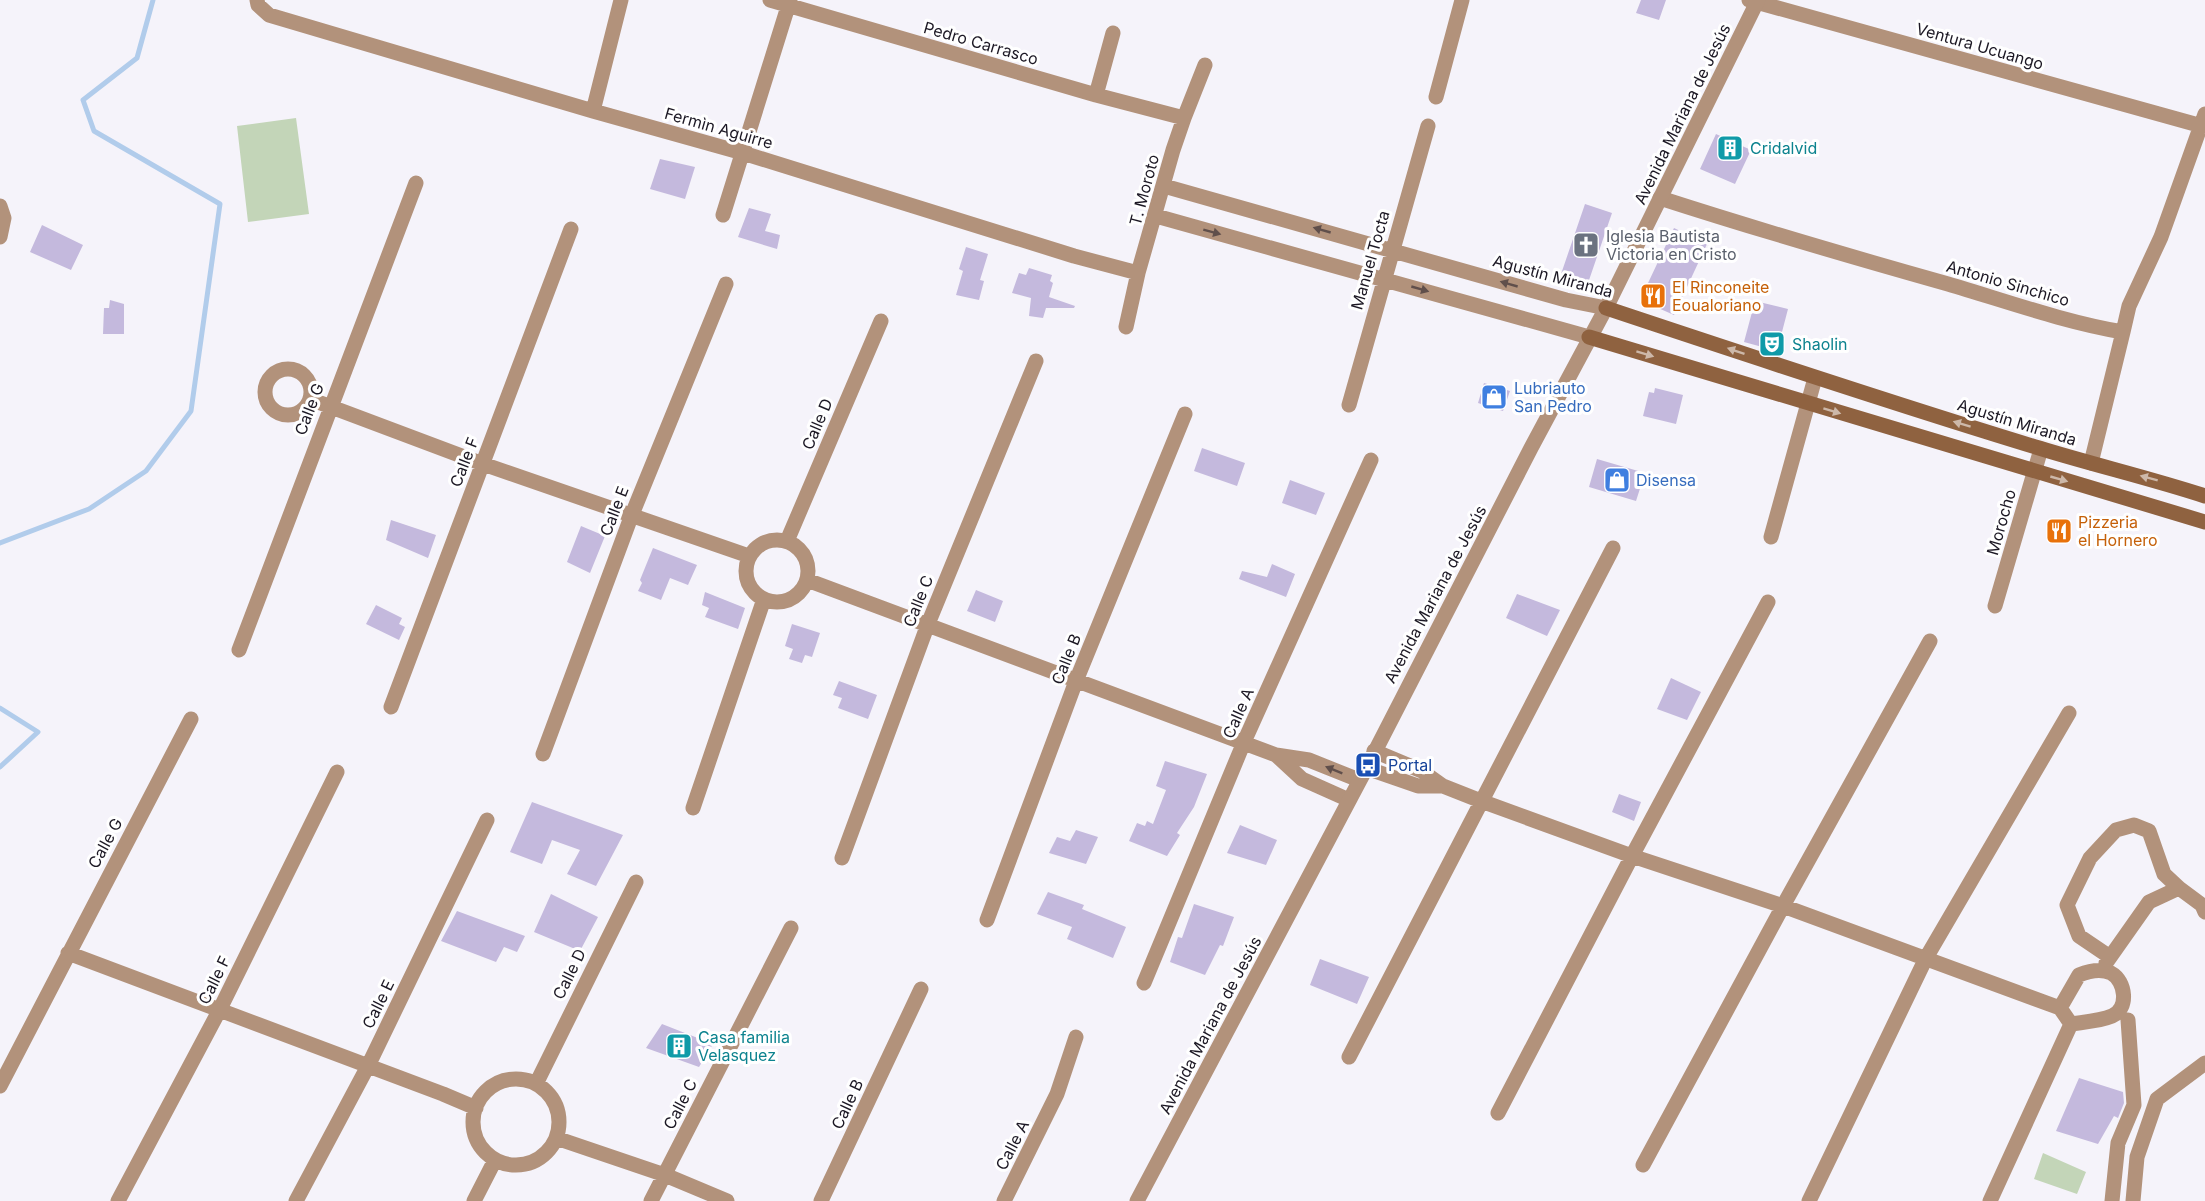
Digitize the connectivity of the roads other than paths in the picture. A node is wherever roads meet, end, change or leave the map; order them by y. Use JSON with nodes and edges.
{"nodes":[{"id":1,"x":257,"y":0,"type":"edge"},
{"id":2,"x":621,"y":0,"type":"edge"},
{"id":3,"x":770,"y":0,"type":"edge"},
{"id":4,"x":1462,"y":0,"type":"edge"},
{"id":5,"x":1754,"y":1,"type":"edge"},
{"id":6,"x":789,"y":3,"type":"edge"},
{"id":7,"x":1113,"y":33,"type":"dead end"},
{"id":8,"x":1205,"y":65,"type":"dead end"},
{"id":9,"x":1096,"y":95,"type":"junction"},
{"id":10,"x":1436,"y":97,"type":"dead end"},
{"id":11,"x":593,"y":111,"type":"junction"},
{"id":12,"x":1184,"y":118,"type":"junction"},
{"id":13,"x":2203,"y":120,"type":"edge"},
{"id":14,"x":1428,"y":126,"type":"dead end"},
{"id":15,"x":743,"y":153,"type":"junction"},
{"id":16,"x":416,"y":183,"type":"dead end"},
{"id":17,"x":1164,"y":186,"type":"junction"},
{"id":18,"x":1660,"y":198,"type":"junction"},
{"id":19,"x":0,"y":206,"type":"edge"},
{"id":20,"x":723,"y":215,"type":"dead end"},
{"id":21,"x":1156,"y":216,"type":"junction"},
{"id":22,"x":571,"y":229,"type":"dead end"},
{"id":23,"x":0,"y":237,"type":"edge"},
{"id":24,"x":1391,"y":250,"type":"junction"},
{"id":25,"x":1138,"y":273,"type":"junction"},
{"id":26,"x":1383,"y":279,"type":"junction"},
{"id":27,"x":726,"y":284,"type":"dead end"},
{"id":28,"x":1606,"y":308,"type":"junction"},
{"id":29,"x":880,"y":321,"type":"dead end"},
{"id":30,"x":1126,"y":327,"type":"dead end"},
{"id":31,"x":2123,"y":332,"type":"junction"},
{"id":32,"x":1589,"y":338,"type":"junction"},
{"id":33,"x":1036,"y":361,"type":"dead end"},
{"id":34,"x":1815,"y":378,"type":"junction"},
{"id":35,"x":310,"y":399,"type":"dead end"},
{"id":36,"x":1807,"y":404,"type":"junction"},
{"id":37,"x":1349,"y":405,"type":"dead end"},
{"id":38,"x":330,"y":406,"type":"junction"},
{"id":39,"x":1185,"y":414,"type":"dead end"},
{"id":40,"x":2042,"y":449,"type":"junction"},
{"id":41,"x":1371,"y":460,"type":"dead end"},
{"id":42,"x":2091,"y":463,"type":"junction"},
{"id":43,"x":483,"y":464,"type":"junction"},
{"id":44,"x":2035,"y":472,"type":"junction"},
{"id":45,"x":2205,"y":496,"type":"edge"},
{"id":46,"x":631,"y":517,"type":"junction"},
{"id":47,"x":2205,"y":522,"type":"edge"},
{"id":48,"x":1771,"y":537,"type":"dead end"},
{"id":49,"x":787,"y":542,"type":"junction"},
{"id":50,"x":1613,"y":548,"type":"dead end"},
{"id":51,"x":749,"y":556,"type":"junction"},
{"id":52,"x":807,"y":580,"type":"junction"},
{"id":53,"x":764,"y":599,"type":"junction"},
{"id":54,"x":1768,"y":602,"type":"dead end"},
{"id":55,"x":1995,"y":606,"type":"dead end"},
{"id":56,"x":928,"y":624,"type":"junction"},
{"id":57,"x":1930,"y":641,"type":"dead end"},
{"id":58,"x":239,"y":650,"type":"dead end"},
{"id":59,"x":1076,"y":681,"type":"junction"},
{"id":60,"x":391,"y":707,"type":"dead end"},
{"id":61,"x":2069,"y":713,"type":"dead end"},
{"id":62,"x":191,"y":719,"type":"dead end"},
{"id":63,"x":1244,"y":742,"type":"junction"},
{"id":64,"x":1374,"y":751,"type":"junction"},
{"id":65,"x":543,"y":754,"type":"dead end"},
{"id":66,"x":1276,"y":755,"type":"junction"},
{"id":67,"x":336,"y":772,"type":"dead end"},
{"id":68,"x":1363,"y":774,"type":"junction"},
{"id":69,"x":1420,"y":779,"type":"junction"},
{"id":70,"x":1349,"y":800,"type":"junction"},
{"id":71,"x":1481,"y":801,"type":"junction"},
{"id":72,"x":693,"y":808,"type":"dead end"},
{"id":73,"x":487,"y":820,"type":"dead end"},
{"id":74,"x":1632,"y":856,"type":"junction"},
{"id":75,"x":842,"y":858,"type":"dead end"},
{"id":76,"x":636,"y":882,"type":"dead end"},
{"id":77,"x":2179,"y":888,"type":"junction"},
{"id":78,"x":1783,"y":906,"type":"junction"},
{"id":79,"x":2205,"y":912,"type":"edge"},
{"id":80,"x":987,"y":920,"type":"dead end"},
{"id":81,"x":791,"y":928,"type":"dead end"},
{"id":82,"x":68,"y":953,"type":"junction"},
{"id":83,"x":2110,"y":957,"type":"junction"},
{"id":84,"x":1926,"y":958,"type":"junction"},
{"id":85,"x":2101,"y":970,"type":"junction"},
{"id":86,"x":1144,"y":983,"type":"dead end"},
{"id":87,"x":921,"y":989,"type":"dead end"},
{"id":88,"x":2060,"y":1008,"type":"junction"},
{"id":89,"x":219,"y":1011,"type":"junction"},
{"id":90,"x":2128,"y":1020,"type":"dead end"},
{"id":91,"x":2071,"y":1024,"type":"junction"},
{"id":92,"x":1076,"y":1037,"type":"dead end"},
{"id":93,"x":1349,"y":1057,"type":"dead end"},
{"id":94,"x":2205,"y":1063,"type":"edge"},
{"id":95,"x":368,"y":1066,"type":"junction"},
{"id":96,"x":536,"y":1084,"type":"junction"},
{"id":97,"x":0,"y":1086,"type":"edge"},
{"id":98,"x":476,"y":1108,"type":"junction"},
{"id":99,"x":1498,"y":1113,"type":"dead end"},
{"id":100,"x":556,"y":1138,"type":"junction"},
{"id":101,"x":495,"y":1160,"type":"junction"},
{"id":102,"x":1643,"y":1165,"type":"dead end"},
{"id":103,"x":665,"y":1175,"type":"junction"},
{"id":104,"x":117,"y":1201,"type":"edge"},
{"id":105,"x":296,"y":1201,"type":"edge"},
{"id":106,"x":474,"y":1201,"type":"edge"},
{"id":107,"x":651,"y":1201,"type":"edge"},
{"id":108,"x":727,"y":1201,"type":"edge"},
{"id":109,"x":821,"y":1201,"type":"edge"},
{"id":110,"x":1004,"y":1201,"type":"edge"},
{"id":111,"x":1137,"y":1201,"type":"edge"},
{"id":112,"x":1809,"y":1201,"type":"edge"},
{"id":113,"x":1990,"y":1201,"type":"edge"},
{"id":114,"x":2112,"y":1201,"type":"edge"},
{"id":115,"x":2133,"y":1201,"type":"edge"}],
"edges":[{"from":1,"to":11,"type":"street","name":"Fermìn Aguirre"},
{"from":2,"to":11,"type":"street"},
{"from":3,"to":6,"type":"street","name":"Pedro Carrasco"},
{"from":4,"to":10,"type":"street"},
{"from":5,"to":13,"type":"street","name":"Ventura Ucuango"},
{"from":5,"to":18,"type":"street","name":"Avenida Mariana de Jesús"},
{"from":6,"to":9,"type":"street","name":"Pedro Carrasco"},
{"from":6,"to":15,"type":"street"},
{"from":7,"to":9,"type":"street"},
{"from":8,"to":12,"type":"street","name":"T. Moroto"},
{"from":9,"to":12,"type":"street","name":"Pedro Carrasco"},
{"from":11,"to":15,"type":"street","name":"Fermìn Aguirre"},
{"from":12,"to":17,"type":"street","name":"T. Moroto"},
{"from":13,"to":31,"type":"street"},
{"from":14,"to":24,"type":"street","name":"Manuel Tocta"},
{"from":15,"to":20,"type":"street"},
{"from":15,"to":25,"type":"street","name":"Fermìn Aguirre"},
{"from":16,"to":38,"type":"street","name":"Calle G"},
{"from":17,"to":21,"type":"street","name":"T. Moroto"},
{"from":24,"to":17,"type":"street","name":"Agustín Miranda","one_way":true},
{"from":18,"to":28,"type":"street","name":"Avenida Mariana de Jesús"},
{"from":18,"to":31,"type":"street","name":"Antonio Sinchico"},
{"from":19,"to":23,"type":"street"},
{"from":21,"to":25,"type":"street","name":"T. Moroto"},
{"from":21,"to":26,"type":"street","one_way":true},
{"from":22,"to":43,"type":"street","name":"Calle F"},
{"from":24,"to":26,"type":"street","name":"Manuel Tocta"},
{"from":28,"to":24,"type":"street","name":"Agustín Miranda","one_way":true},
{"from":25,"to":30,"type":"street","name":"T. Moroto"},
{"from":26,"to":32,"type":"street","one_way":true},
{"from":26,"to":37,"type":"street","name":"Manuel Tocta"},
{"from":27,"to":46,"type":"street","name":"Calle E"},
{"from":28,"to":32,"type":"street","name":"Avenida Mariana de Jesús"},
{"from":34,"to":28,"type":"main road","name":"Agustín Miranda","one_way":true},
{"from":29,"to":49,"type":"street","name":"Calle D"},
{"from":31,"to":42,"type":"street"},
{"from":32,"to":36,"type":"main road","one_way":true},
{"from":32,"to":64,"type":"street","name":"Avenida Mariana de Jesús"},
{"from":33,"to":56,"type":"street","name":"Calle C"},
{"from":34,"to":36,"type":"street"},
{"from":40,"to":34,"type":"main road","name":"Agustín Miranda","one_way":true},
{"from":35,"to":38,"type":"street"},
{"from":36,"to":44,"type":"main road","one_way":true},
{"from":36,"to":48,"type":"street"},
{"from":38,"to":43,"type":"street"},
{"from":38,"to":58,"type":"street","name":"Calle G"},
{"from":39,"to":59,"type":"street","name":"Calle B"},
{"from":40,"to":42,"type":"main road","name":"Agustín Miranda"},
{"from":40,"to":44,"type":"street","name":"Morocho"},
{"from":41,"to":63,"type":"street","name":"Calle A"},
{"from":45,"to":42,"type":"main road","name":"Agustín Miranda","one_way":true},
{"from":43,"to":46,"type":"street"},
{"from":43,"to":60,"type":"street","name":"Calle F"},
{"from":44,"to":47,"type":"main road","one_way":true},
{"from":44,"to":55,"type":"street","name":"Morocho"},
{"from":46,"to":51,"type":"street"},
{"from":46,"to":65,"type":"street","name":"Calle E"},
{"from":49,"to":51,"type":"street"},
{"from":49,"to":52,"type":"street"},
{"from":50,"to":71,"type":"street"},
{"from":51,"to":53,"type":"street"},
{"from":52,"to":53,"type":"street"},
{"from":52,"to":56,"type":"street"},
{"from":53,"to":72,"type":"street"},
{"from":54,"to":74,"type":"street"},
{"from":56,"to":59,"type":"street"},
{"from":56,"to":75,"type":"street","name":"Calle C"},
{"from":57,"to":78,"type":"street"},
{"from":59,"to":63,"type":"street"},
{"from":59,"to":80,"type":"street","name":"Calle B"},
{"from":61,"to":84,"type":"street"},
{"from":62,"to":82,"type":"street","name":"Calle G"},
{"from":63,"to":66,"type":"street"},
{"from":63,"to":86,"type":"street","name":"Calle A"},
{"from":64,"to":68,"type":"street","name":"Avenida Mariana de Jesús"},
{"from":64,"to":69,"type":"street"},
{"from":68,"to":66,"type":"street","one_way":true},
{"from":66,"to":70,"type":"street"},
{"from":67,"to":89,"type":"street","name":"Calle F"},
{"from":68,"to":69,"type":"street"},
{"from":68,"to":70,"type":"street","name":"Avenida Mariana de Jesús"},
{"from":69,"to":71,"type":"street"},
{"from":70,"to":111,"type":"street","name":"Avenida Mariana de Jesús"},
{"from":71,"to":74,"type":"street"},
{"from":71,"to":93,"type":"street"},
{"from":73,"to":95,"type":"street","name":"Calle E"},
{"from":74,"to":78,"type":"street"},
{"from":74,"to":99,"type":"street"},
{"from":76,"to":96,"type":"street","name":"Calle D"},
{"from":77,"to":79,"type":"street"},
{"from":77,"to":83,"type":"street"},
{"from":77,"to":83,"type":"street"},
{"from":78,"to":84,"type":"street"},
{"from":78,"to":102,"type":"street"},
{"from":81,"to":103,"type":"street","name":"Calle C"},
{"from":82,"to":89,"type":"street"},
{"from":82,"to":97,"type":"street","name":"Calle G"},
{"from":83,"to":85,"type":"street"},
{"from":84,"to":88,"type":"street"},
{"from":84,"to":112,"type":"street"},
{"from":85,"to":88,"type":"street"},
{"from":85,"to":91,"type":"street"},
{"from":87,"to":109,"type":"street","name":"Calle B"},
{"from":88,"to":91,"type":"street"},
{"from":89,"to":95,"type":"street"},
{"from":89,"to":104,"type":"street","name":"Calle F"},
{"from":90,"to":114,"type":"street"},
{"from":91,"to":113,"type":"street"},
{"from":92,"to":110,"type":"street","name":"Calle A"},
{"from":94,"to":115,"type":"street"},
{"from":95,"to":98,"type":"street"},
{"from":95,"to":105,"type":"street","name":"Calle E"},
{"from":96,"to":98,"type":"street"},
{"from":96,"to":100,"type":"street"},
{"from":98,"to":101,"type":"street"},
{"from":100,"to":101,"type":"street"},
{"from":100,"to":103,"type":"street"},
{"from":101,"to":106,"type":"street"},
{"from":103,"to":107,"type":"street","name":"Calle C"},
{"from":103,"to":108,"type":"street"}]}
